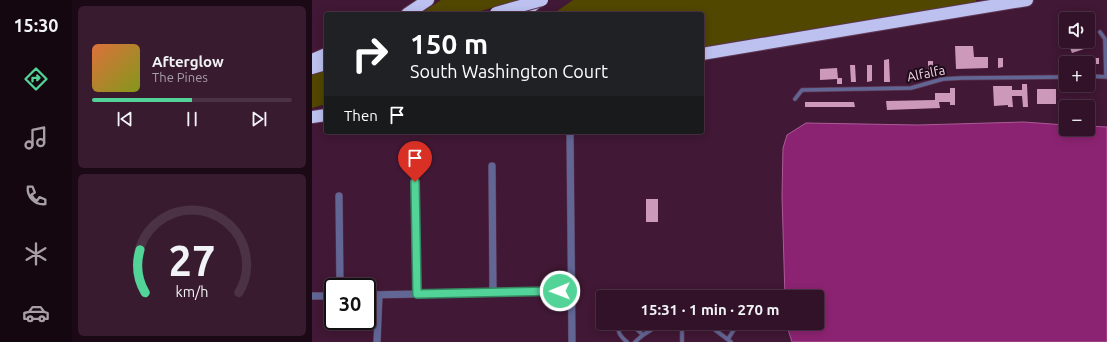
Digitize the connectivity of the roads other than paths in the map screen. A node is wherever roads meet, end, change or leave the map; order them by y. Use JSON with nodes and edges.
{"nodes":[{"id":1,"x":428,"y":0,"type":"edge"},
{"id":2,"x":539,"y":0,"type":"edge"},
{"id":3,"x":542,"y":0,"type":"edge"},
{"id":4,"x":1027,"y":0,"type":"edge"},
{"id":5,"x":410,"y":12,"type":"edge"},
{"id":6,"x":502,"y":12,"type":"edge"},
{"id":7,"x":525,"y":12,"type":"edge"},
{"id":8,"x":1100,"y":32,"type":"dead end"},
{"id":9,"x":704,"y":54,"type":"edge"},
{"id":10,"x":324,"y":55,"type":"edge"},
{"id":11,"x":312,"y":60,"type":"edge"},
{"id":12,"x":324,"y":65,"type":"edge"},
{"id":13,"x":312,"y":68,"type":"edge"},
{"id":14,"x":1059,"y":76,"type":"edge"},
{"id":15,"x":1095,"y":76,"type":"edge"},
{"id":16,"x":1107,"y":76,"type":"edge"},
{"id":17,"x":795,"y":99,"type":"dead end"},
{"id":18,"x":570,"y":134,"type":"edge"},
{"id":19,"x":492,"y":166,"type":"dead end"},
{"id":20,"x":415,"y":182,"type":"dead end"},
{"id":21,"x":339,"y":196,"type":"dead end"},
{"id":22,"x":340,"y":278,"type":"edge"},
{"id":23,"x":571,"y":291,"type":"junction"},
{"id":24,"x":493,"y":293,"type":"junction"},
{"id":25,"x":417,"y":294,"type":"junction"},
{"id":26,"x":379,"y":295,"type":"joint"},
{"id":27,"x":312,"y":296,"type":"edge"},
{"id":28,"x":324,"y":296,"type":"edge"},
{"id":29,"x":618,"y":330,"type":"edge"},
{"id":30,"x":638,"y":330,"type":"edge"},
{"id":31,"x":652,"y":330,"type":"edge"},
{"id":32,"x":682,"y":330,"type":"edge"},
{"id":33,"x":715,"y":330,"type":"edge"},
{"id":34,"x":734,"y":330,"type":"edge"},
{"id":35,"x":643,"y":335,"type":"junction"},
{"id":36,"x":729,"y":340,"type":"edge"},
{"id":37,"x":377,"y":342,"type":"edge"},
{"id":38,"x":572,"y":342,"type":"edge"},
{"id":39,"x":627,"y":342,"type":"edge"},
{"id":40,"x":636,"y":342,"type":"edge"},
{"id":41,"x":682,"y":342,"type":"edge"}],
"edges":[{"from":1,"to":5,"type":"highway"},
{"from":2,"to":7,"type":"highway"},
{"from":3,"to":6,"type":"highway","bridge":true},
{"from":4,"to":9,"type":"highway"},
{"from":8,"to":16,"type":"lane"},
{"from":10,"to":11,"type":"highway"},
{"from":12,"to":13,"type":"highway"},
{"from":14,"to":17,"type":"lane","name":"Alfalfa"},
{"from":15,"to":16,"type":"lane"},
{"from":18,"to":23,"type":"street"},
{"from":19,"to":24,"type":"street"},
{"from":20,"to":25,"type":"street"},
{"from":21,"to":22,"type":"street"},
{"from":23,"to":24,"type":"street"},
{"from":23,"to":38,"type":"street"},
{"from":24,"to":25,"type":"street"},
{"from":25,"to":26,"type":"street"},
{"from":26,"to":37,"type":"street"},
{"from":27,"to":28,"type":"street"},
{"from":29,"to":39,"type":"lane"},
{"from":30,"to":35,"type":"lane"},
{"from":31,"to":35,"type":"lane"},
{"from":32,"to":41,"type":"lane"},
{"from":33,"to":36,"type":"lane"},
{"from":34,"to":36,"type":"lane"},
{"from":35,"to":40,"type":"lane"}]}
